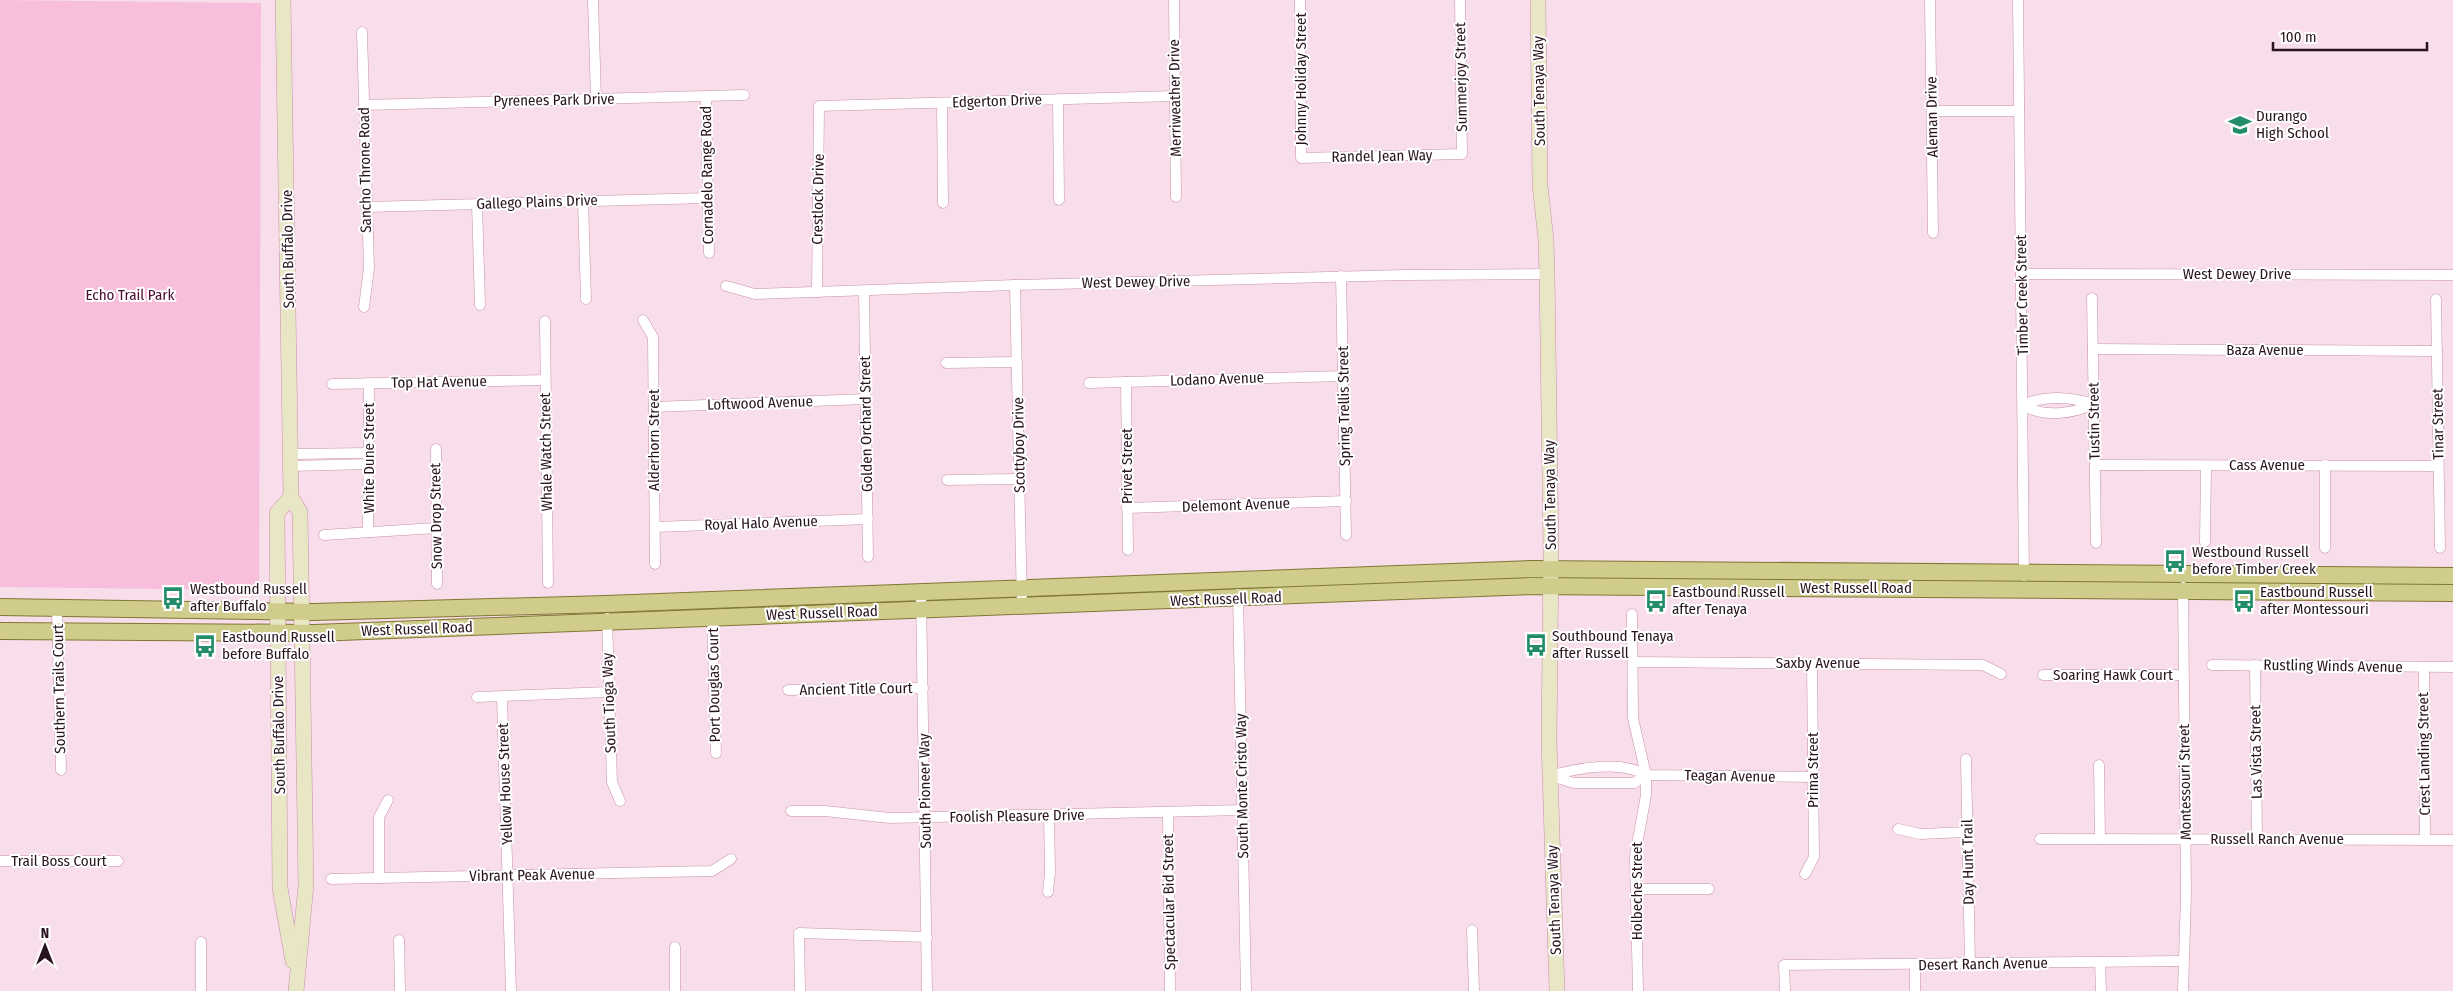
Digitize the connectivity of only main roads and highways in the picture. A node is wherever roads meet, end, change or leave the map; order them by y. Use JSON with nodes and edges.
{"nodes":[{"id":1,"x":2453,"y":576,"type":"edge"},
{"id":2,"x":2453,"y":593,"type":"edge"},
{"id":3,"x":0,"y":608,"type":"edge"},
{"id":4,"x":0,"y":631,"type":"edge"}],
"edges":[{"from":1,"to":3,"type":"main road","name":"West Russell Road"},
{"from":2,"to":4,"type":"main road","name":"West Russell Road"}]}
